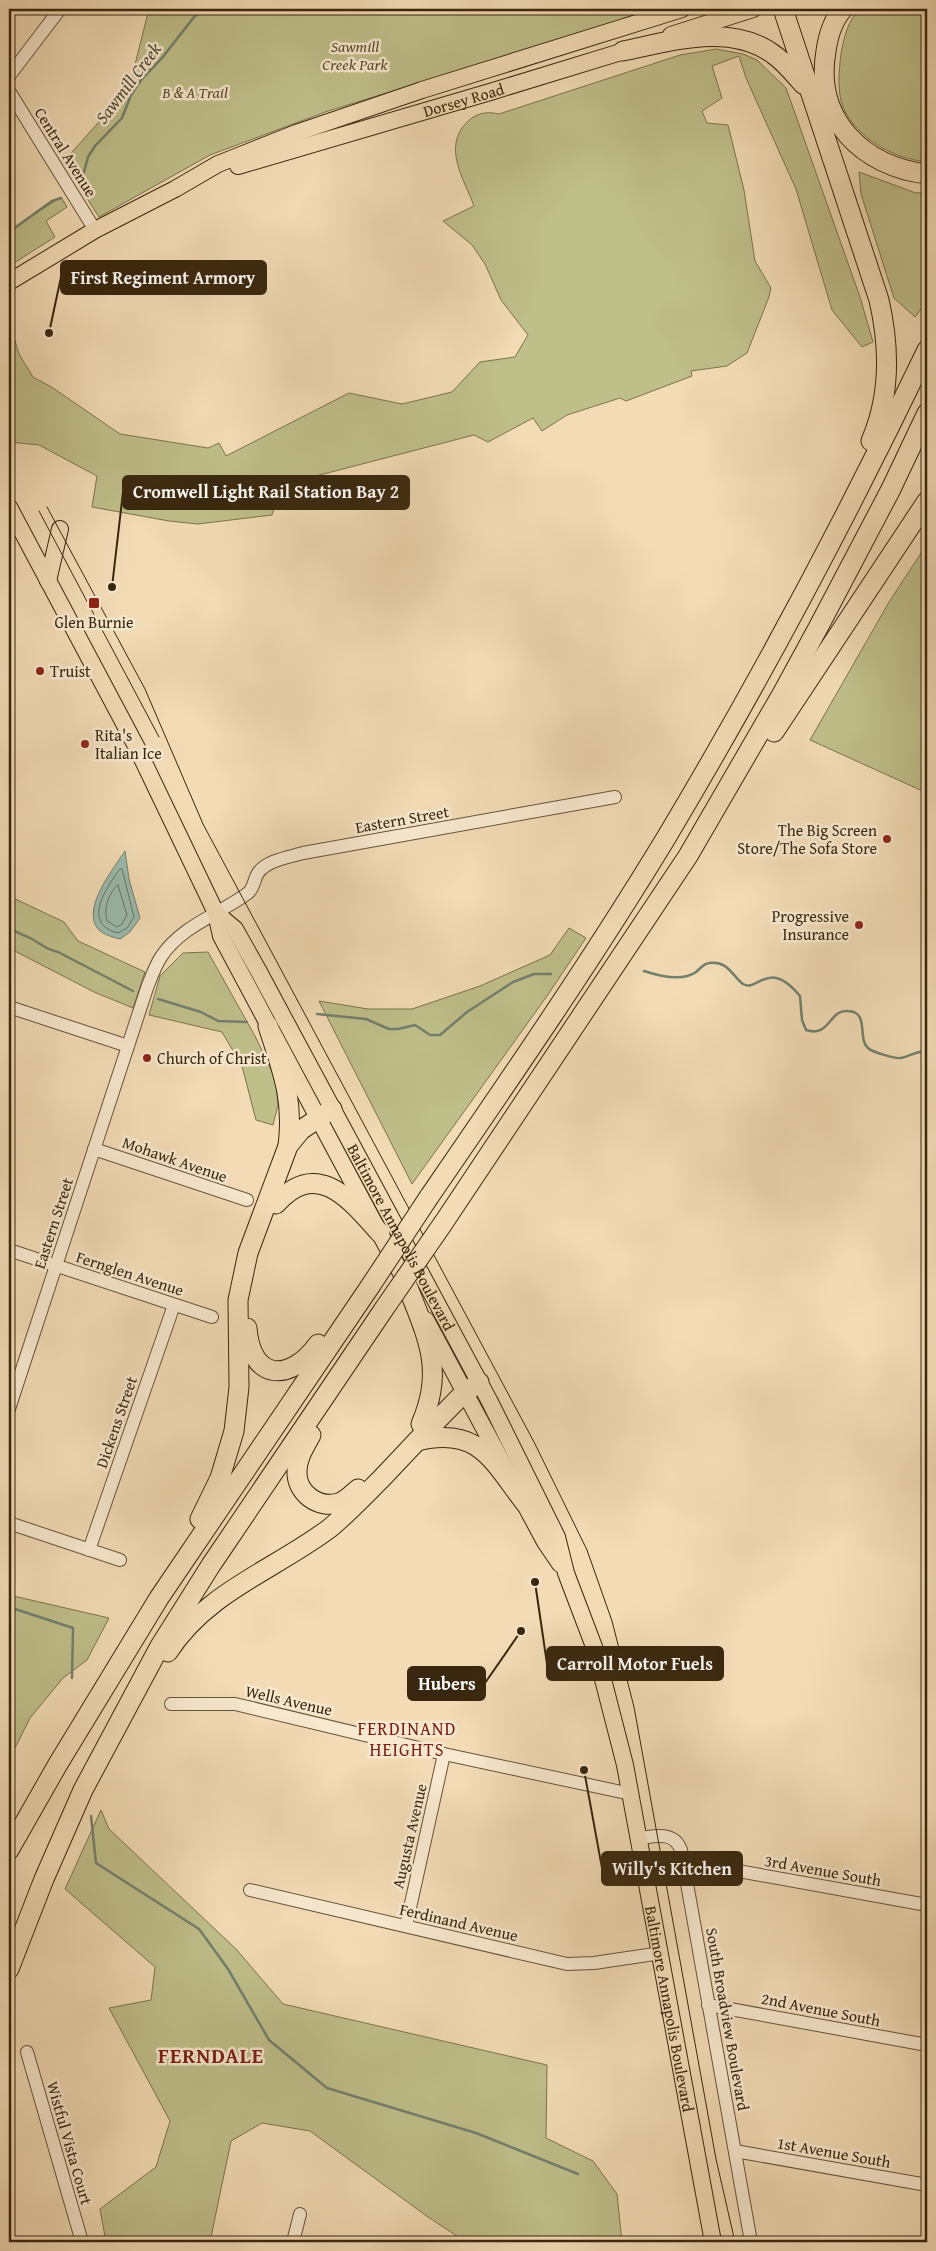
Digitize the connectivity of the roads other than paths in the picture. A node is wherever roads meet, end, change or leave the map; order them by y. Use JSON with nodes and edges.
{"nodes":[{"id":1,"x":60,"y":9,"type":"edge"},
{"id":2,"x":682,"y":9,"type":"edge"},
{"id":3,"x":753,"y":9,"type":"edge"},
{"id":4,"x":783,"y":9,"type":"edge"},
{"id":5,"x":843,"y":9,"type":"edge"},
{"id":6,"x":623,"y":51,"type":"junction"},
{"id":7,"x":9,"y":76,"type":"edge"},
{"id":8,"x":9,"y":91,"type":"edge"},
{"id":9,"x":809,"y":91,"type":"junction"},
{"id":10,"x":927,"y":174,"type":"edge"},
{"id":11,"x":175,"y":189,"type":"junction"},
{"id":12,"x":95,"y":230,"type":"junction"},
{"id":13,"x":9,"y":282,"type":"edge"},
{"id":14,"x":927,"y":350,"type":"edge"},
{"id":15,"x":927,"y":413,"type":"edge"},
{"id":16,"x":927,"y":501,"type":"edge"},
{"id":17,"x":9,"y":508,"type":"edge"},
{"id":18,"x":60,"y":529,"type":"dead end"},
{"id":19,"x":48,"y":580,"type":"junction"},
{"id":20,"x":793,"y":616,"type":"junction"},
{"id":21,"x":615,"y":797,"type":"dead end"},
{"id":22,"x":688,"y":856,"type":"junction"},
{"id":23,"x":216,"y":912,"type":"junction"},
{"id":24,"x":9,"y":1007,"type":"edge"},
{"id":25,"x":268,"y":1026,"type":"junction"},
{"id":26,"x":128,"y":1046,"type":"junction"},
{"id":27,"x":328,"y":1118,"type":"junction"},
{"id":28,"x":288,"y":1146,"type":"junction"},
{"id":29,"x":94,"y":1149,"type":"junction"},
{"id":30,"x":247,"y":1200,"type":"dead end"},
{"id":31,"x":276,"y":1204,"type":"junction"},
{"id":32,"x":380,"y":1233,"type":"junction"},
{"id":33,"x":9,"y":1250,"type":"edge"},
{"id":34,"x":57,"y":1266,"type":"junction"},
{"id":35,"x":407,"y":1285,"type":"junction"},
{"id":36,"x":370,"y":1286,"type":"junction"},
{"id":37,"x":174,"y":1305,"type":"junction"},
{"id":38,"x":212,"y":1317,"type":"dead end"},
{"id":39,"x":364,"y":1339,"type":"junction"},
{"id":40,"x":471,"y":1384,"type":"junction"},
{"id":41,"x":9,"y":1409,"type":"edge"},
{"id":42,"x":419,"y":1432,"type":"junction"},
{"id":43,"x":525,"y":1503,"type":"junction"},
{"id":44,"x":9,"y":1523,"type":"edge"},
{"id":45,"x":89,"y":1550,"type":"junction"},
{"id":46,"x":120,"y":1560,"type":"dead end"},
{"id":47,"x":566,"y":1573,"type":"junction"},
{"id":48,"x":142,"y":1625,"type":"junction"},
{"id":49,"x":171,"y":1704,"type":"dead end"},
{"id":50,"x":112,"y":1733,"type":"junction"},
{"id":51,"x":444,"y":1754,"type":"junction"},
{"id":52,"x":631,"y":1794,"type":"junction"},
{"id":53,"x":640,"y":1838,"type":"junction"},
{"id":54,"x":9,"y":1850,"type":"edge"},
{"id":55,"x":684,"y":1861,"type":"junction"},
{"id":56,"x":250,"y":1890,"type":"dead end"},
{"id":57,"x":927,"y":1906,"type":"edge"},
{"id":58,"x":406,"y":1926,"type":"junction"},
{"id":59,"x":661,"y":1953,"type":"junction"},
{"id":60,"x":9,"y":1969,"type":"edge"},
{"id":61,"x":708,"y":2005,"type":"junction"},
{"id":62,"x":927,"y":2045,"type":"edge"},
{"id":63,"x":27,"y":2052,"type":"dead end"},
{"id":64,"x":735,"y":2150,"type":"junction"},
{"id":65,"x":927,"y":2185,"type":"edge"},
{"id":66,"x":300,"y":2214,"type":"dead end"},
{"id":67,"x":82,"y":2242,"type":"edge"},
{"id":68,"x":293,"y":2242,"type":"edge"},
{"id":69,"x":713,"y":2242,"type":"edge"},
{"id":70,"x":751,"y":2242,"type":"edge"}],
"edges":[{"from":1,"to":7,"type":"street"},
{"from":2,"to":11,"type":"main road","name":"Dorsey Road"},
{"from":3,"to":6,"type":"main road","name":"Dorsey Road"},
{"from":4,"to":9,"type":"highway"},
{"from":5,"to":10,"type":"highway"},
{"from":6,"to":9,"type":"highway"},
{"from":6,"to":11,"type":"main road","name":"Dorsey Road"},
{"from":8,"to":12,"type":"street","name":"Central Avenue"},
{"from":9,"to":20,"type":"highway"},
{"from":11,"to":12,"type":"main road","name":"Dorsey Road"},
{"from":12,"to":13,"type":"main road","name":"Dorsey Road"},
{"from":14,"to":20,"type":"highway"},
{"from":15,"to":22,"type":"highway"},
{"from":16,"to":22,"type":"highway"},
{"from":17,"to":19,"type":"main road","name":"Baltimore Annapolis Boulevard"},
{"from":18,"to":19,"type":"main road"},
{"from":19,"to":23,"type":"main road","name":"Baltimore Annapolis Boulevard"},
{"from":20,"to":36,"type":"highway","bridge":true},
{"from":21,"to":23,"type":"street","name":"Eastern Street"},
{"from":22,"to":39,"type":"highway","bridge":true},
{"from":23,"to":25,"type":"main road","name":"Baltimore Annapolis Boulevard"},
{"from":23,"to":26,"type":"street","name":"Eastern Street"},
{"from":23,"to":27,"type":"main road","name":"Baltimore Annapolis Boulevard"},
{"from":24,"to":26,"type":"street"},
{"from":25,"to":27,"type":"main road","name":"Baltimore Annapolis Boulevard"},
{"from":25,"to":28,"type":"highway"},
{"from":26,"to":29,"type":"street","name":"Eastern Street"},
{"from":27,"to":28,"type":"highway"},
{"from":27,"to":31,"type":"highway"},
{"from":27,"to":32,"type":"main road","name":"Baltimore Annapolis Boulevard"},
{"from":27,"to":40,"type":"main road","name":"Baltimore Annapolis Boulevard"},
{"from":28,"to":48,"type":"highway"},
{"from":29,"to":30,"type":"street","name":"Mohawk Avenue"},
{"from":29,"to":34,"type":"street","name":"Eastern Street"},
{"from":31,"to":32,"type":"highway"},
{"from":31,"to":36,"type":"highway"},
{"from":32,"to":35,"type":"main road","name":"Baltimore Annapolis Boulevard"},
{"from":33,"to":34,"type":"street","name":"Fernglen Avenue"},
{"from":34,"to":37,"type":"street","name":"Fernglen Avenue"},
{"from":34,"to":41,"type":"street","name":"Eastern Street"},
{"from":35,"to":40,"type":"main road","name":"Baltimore Annapolis Boulevard"},
{"from":35,"to":42,"type":"highway"},
{"from":36,"to":48,"type":"highway"},
{"from":37,"to":38,"type":"street","name":"Fernglen Avenue"},
{"from":37,"to":45,"type":"street","name":"Dickens Street"},
{"from":39,"to":42,"type":"highway"},
{"from":39,"to":50,"type":"highway"},
{"from":40,"to":42,"type":"highway"},
{"from":40,"to":43,"type":"main road","name":"Baltimore Annapolis Boulevard"},
{"from":40,"to":47,"type":"main road","name":"Baltimore Annapolis Boulevard"},
{"from":42,"to":43,"type":"highway"},
{"from":42,"to":50,"type":"highway"},
{"from":43,"to":47,"type":"main road","name":"Baltimore Annapolis Boulevard"},
{"from":44,"to":45,"type":"street"},
{"from":45,"to":46,"type":"street"},
{"from":47,"to":52,"type":"main road","name":"Baltimore Annapolis Boulevard"},
{"from":48,"to":54,"type":"highway"},
{"from":49,"to":51,"type":"street","name":"Wells Avenue"},
{"from":50,"to":60,"type":"highway"},
{"from":51,"to":52,"type":"street","name":"Wells Avenue"},
{"from":51,"to":58,"type":"street","name":"Augusta Avenue"},
{"from":52,"to":53,"type":"main road","name":"Baltimore Annapolis Boulevard"},
{"from":53,"to":55,"type":"street","name":"South Broadview Boulevard"},
{"from":53,"to":59,"type":"main road","name":"Baltimore Annapolis Boulevard"},
{"from":55,"to":57,"type":"street","name":"3rd Avenue South"},
{"from":55,"to":61,"type":"street","name":"South Broadview Boulevard"},
{"from":56,"to":58,"type":"street","name":"Ferdinand Avenue"},
{"from":58,"to":59,"type":"street","name":"Ferdinand Avenue"},
{"from":59,"to":69,"type":"main road","name":"Baltimore Annapolis Boulevard"},
{"from":61,"to":62,"type":"street","name":"2nd Avenue South"},
{"from":61,"to":64,"type":"street","name":"South Broadview Boulevard"},
{"from":63,"to":67,"type":"street","name":"Wistful Vista Court"},
{"from":64,"to":65,"type":"street","name":"1st Avenue South"},
{"from":64,"to":70,"type":"street","name":"South Broadview Boulevard"},
{"from":66,"to":68,"type":"street"}]}
